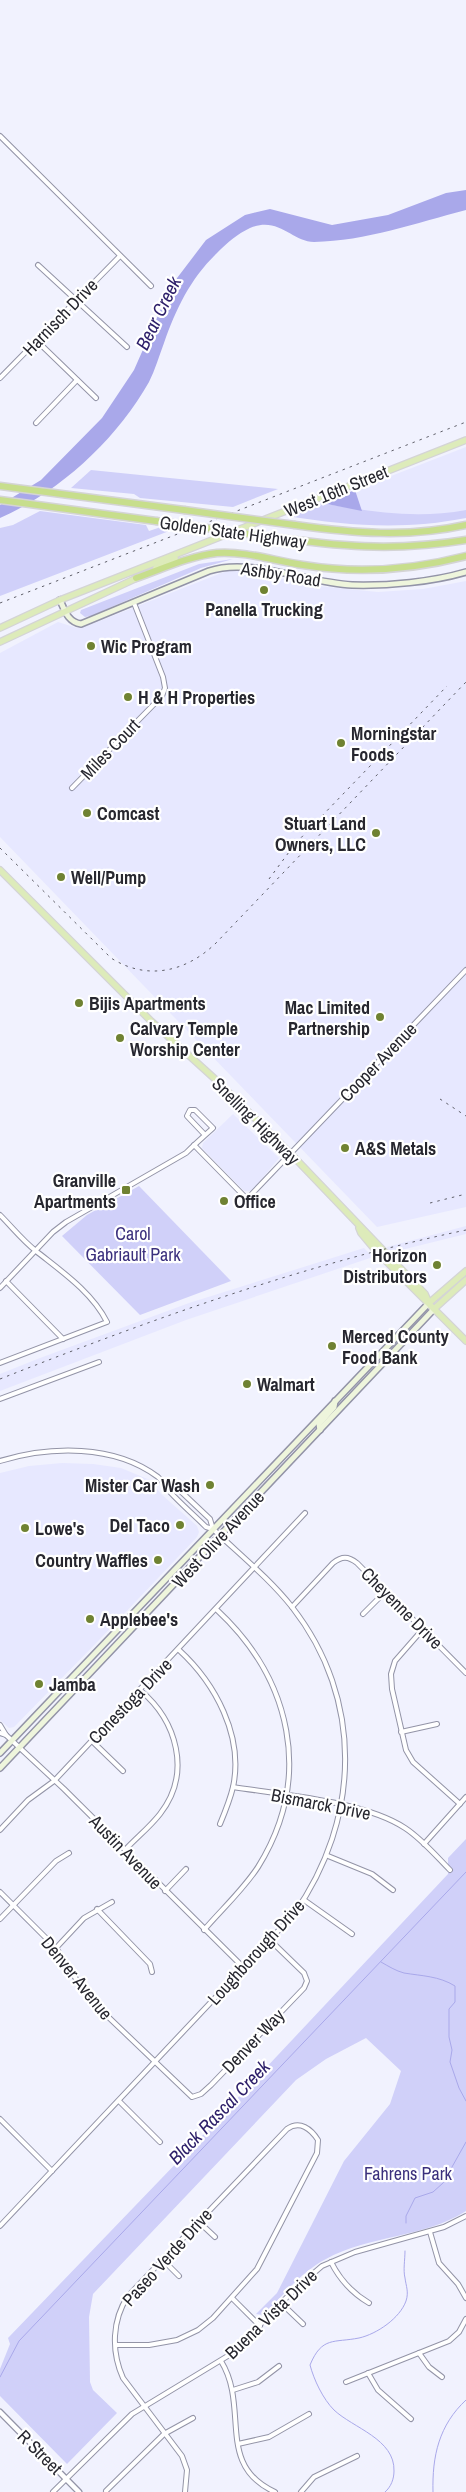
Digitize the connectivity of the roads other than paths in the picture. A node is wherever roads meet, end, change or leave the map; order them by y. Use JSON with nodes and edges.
{"nodes":[{"id":1,"x":0,"y":136,"type":"edge"},
{"id":2,"x":120,"y":256,"type":"junction"},
{"id":3,"x":38,"y":265,"type":"dead end"},
{"id":4,"x":152,"y":286,"type":"dead end"},
{"id":5,"x":75,"y":301,"type":"junction"},
{"id":6,"x":36,"y":340,"type":"junction"},
{"id":7,"x":127,"y":347,"type":"dead end"},
{"id":8,"x":0,"y":378,"type":"edge"},
{"id":9,"x":77,"y":380,"type":"junction"},
{"id":10,"x":96,"y":398,"type":"dead end"},
{"id":11,"x":36,"y":423,"type":"dead end"},
{"id":12,"x":466,"y":440,"type":"edge"},
{"id":13,"x":0,"y":486,"type":"edge"},
{"id":14,"x":0,"y":500,"type":"edge"},
{"id":15,"x":466,"y":525,"type":"edge"},
{"id":16,"x":466,"y":540,"type":"edge"},
{"id":17,"x":206,"y":543,"type":"junction"},
{"id":18,"x":466,"y":556,"type":"edge"},
{"id":19,"x":466,"y":572,"type":"edge"},
{"id":20,"x":136,"y":578,"type":"junction"},
{"id":21,"x":60,"y":600,"type":"junction"},
{"id":22,"x":134,"y":603,"type":"junction"},
{"id":23,"x":64,"y":610,"type":"junction"},
{"id":24,"x":0,"y":628,"type":"edge"},
{"id":25,"x":0,"y":642,"type":"edge"},
{"id":26,"x":72,"y":788,"type":"dead end"},
{"id":27,"x":0,"y":870,"type":"edge"},
{"id":28,"x":466,"y":970,"type":"edge"},
{"id":29,"x":205,"y":1135,"type":"junction"},
{"id":30,"x":194,"y":1145,"type":"junction"},
{"id":31,"x":292,"y":1155,"type":"junction"},
{"id":32,"x":0,"y":1215,"type":"edge"},
{"id":33,"x":35,"y":1250,"type":"junction"},
{"id":34,"x":466,"y":1271,"type":"edge"},
{"id":35,"x":466,"y":1280,"type":"edge"},
{"id":36,"x":6,"y":1281,"type":"junction"},
{"id":37,"x":1,"y":1286,"type":"edge"},
{"id":38,"x":429,"y":1303,"type":"junction"},
{"id":39,"x":434,"y":1309,"type":"junction"},
{"id":40,"x":63,"y":1339,"type":"junction"},
{"id":41,"x":466,"y":1341,"type":"edge"},
{"id":42,"x":99,"y":1362,"type":"dead end"},
{"id":43,"x":0,"y":1363,"type":"edge"},
{"id":44,"x":0,"y":1399,"type":"edge"},
{"id":45,"x":335,"y":1400,"type":"junction"},
{"id":46,"x":320,"y":1430,"type":"junction"},
{"id":47,"x":0,"y":1461,"type":"edge"},
{"id":48,"x":164,"y":1483,"type":"junction"},
{"id":49,"x":305,"y":1514,"type":"dead end"},
{"id":50,"x":213,"y":1529,"type":"junction"},
{"id":51,"x":220,"y":1536,"type":"junction"},
{"id":52,"x":255,"y":1568,"type":"junction"},
{"id":53,"x":386,"y":1592,"type":"junction"},
{"id":54,"x":292,"y":1607,"type":"junction"},
{"id":55,"x":217,"y":1610,"type":"junction"},
{"id":56,"x":364,"y":1614,"type":"dead end"},
{"id":57,"x":423,"y":1630,"type":"junction"},
{"id":58,"x":179,"y":1650,"type":"junction"},
{"id":59,"x":466,"y":1673,"type":"edge"},
{"id":60,"x":140,"y":1690,"type":"junction"},
{"id":61,"x":437,"y":1724,"type":"dead end"},
{"id":62,"x":0,"y":1725,"type":"edge"},
{"id":63,"x":402,"y":1732,"type":"junction"},
{"id":64,"x":0,"y":1733,"type":"edge"},
{"id":65,"x":6,"y":1736,"type":"junction"},
{"id":66,"x":12,"y":1740,"type":"junction"},
{"id":67,"x":92,"y":1741,"type":"junction"},
{"id":68,"x":20,"y":1748,"type":"junction"},
{"id":69,"x":0,"y":1753,"type":"edge"},
{"id":70,"x":0,"y":1768,"type":"edge"},
{"id":71,"x":123,"y":1771,"type":"dead end"},
{"id":72,"x":54,"y":1780,"type":"junction"},
{"id":73,"x":233,"y":1786,"type":"junction"},
{"id":74,"x":286,"y":1796,"type":"junction"},
{"id":75,"x":466,"y":1797,"type":"edge"},
{"id":76,"x":460,"y":1804,"type":"junction"},
{"id":77,"x":342,"y":1805,"type":"junction"},
{"id":78,"x":220,"y":1824,"type":"dead end"},
{"id":79,"x":0,"y":1830,"type":"edge"},
{"id":80,"x":424,"y":1844,"type":"junction"},
{"id":81,"x":125,"y":1850,"type":"junction"},
{"id":82,"x":69,"y":1853,"type":"dead end"},
{"id":83,"x":328,"y":1856,"type":"junction"},
{"id":84,"x":186,"y":1869,"type":"dead end"},
{"id":85,"x":450,"y":1870,"type":"dead end"},
{"id":86,"x":393,"y":1890,"type":"dead end"},
{"id":87,"x":165,"y":1891,"type":"junction"},
{"id":88,"x":0,"y":1892,"type":"edge"},
{"id":89,"x":304,"y":1900,"type":"junction"},
{"id":90,"x":112,"y":1902,"type":"dead end"},
{"id":91,"x":14,"y":1906,"type":"junction"},
{"id":92,"x":97,"y":1909,"type":"junction"},
{"id":93,"x":0,"y":1919,"type":"edge"},
{"id":94,"x":204,"y":1930,"type":"junction"},
{"id":95,"x":352,"y":1934,"type":"dead end"},
{"id":96,"x":271,"y":1941,"type":"junction"},
{"id":97,"x":56,"y":1948,"type":"junction"},
{"id":98,"x":244,"y":1969,"type":"junction"},
{"id":99,"x":152,"y":1972,"type":"dead end"},
{"id":100,"x":155,"y":2063,"type":"junction"},
{"id":101,"x":119,"y":2101,"type":"junction"},
{"id":102,"x":0,"y":2119,"type":"edge"},
{"id":103,"x":160,"y":2142,"type":"dead end"},
{"id":104,"x":52,"y":2171,"type":"junction"},
{"id":105,"x":466,"y":2216,"type":"edge"},
{"id":106,"x":199,"y":2222,"type":"junction"},
{"id":107,"x":0,"y":2226,"type":"edge"},
{"id":108,"x":430,"y":2232,"type":"junction"},
{"id":109,"x":216,"y":2237,"type":"dead end"},
{"id":110,"x":163,"y":2260,"type":"junction"},
{"id":111,"x":331,"y":2262,"type":"junction"},
{"id":112,"x":180,"y":2276,"type":"dead end"},
{"id":113,"x":232,"y":2298,"type":"junction"},
{"id":114,"x":466,"y":2298,"type":"edge"},
{"id":115,"x":281,"y":2303,"type":"junction"},
{"id":116,"x":370,"y":2303,"type":"dead end"},
{"id":117,"x":466,"y":2319,"type":"edge"},
{"id":118,"x":303,"y":2324,"type":"dead end"},
{"id":119,"x":260,"y":2326,"type":"junction"},
{"id":120,"x":116,"y":2345,"type":"junction"},
{"id":121,"x":419,"y":2353,"type":"junction"},
{"id":122,"x":221,"y":2361,"type":"junction"},
{"id":123,"x":279,"y":2366,"type":"dead end"},
{"id":124,"x":368,"y":2373,"type":"junction"},
{"id":125,"x":442,"y":2377,"type":"dead end"},
{"id":126,"x":346,"y":2382,"type":"dead end"},
{"id":127,"x":233,"y":2390,"type":"junction"},
{"id":128,"x":143,"y":2405,"type":"junction"},
{"id":129,"x":0,"y":2412,"type":"edge"},
{"id":130,"x":309,"y":2414,"type":"dead end"},
{"id":131,"x":193,"y":2418,"type":"dead end"},
{"id":132,"x":410,"y":2419,"type":"dead end"},
{"id":133,"x":164,"y":2434,"type":"junction"},
{"id":134,"x":238,"y":2444,"type":"junction"},
{"id":135,"x":357,"y":2456,"type":"dead end"},
{"id":136,"x":66,"y":2479,"type":"junction"},
{"id":137,"x":265,"y":2487,"type":"junction"},
{"id":138,"x":185,"y":2490,"type":"edge"},
{"id":139,"x":106,"y":2491,"type":"edge"},
{"id":140,"x":53,"y":2492,"type":"edge"},
{"id":141,"x":80,"y":2492,"type":"edge"},
{"id":142,"x":180,"y":2492,"type":"edge"},
{"id":143,"x":263,"y":2492,"type":"edge"},
{"id":144,"x":275,"y":2492,"type":"edge"},
{"id":145,"x":300,"y":2492,"type":"edge"}],
"edges":[{"from":1,"to":2,"type":"street"},
{"from":2,"to":4,"type":"street"},
{"from":2,"to":5,"type":"street","name":"Harnisch Drive"},
{"from":3,"to":5,"type":"street"},
{"from":5,"to":6,"type":"street","name":"Harnisch Drive"},
{"from":5,"to":7,"type":"street"},
{"from":6,"to":8,"type":"street","name":"Harnisch Drive"},
{"from":6,"to":9,"type":"street"},
{"from":9,"to":10,"type":"street"},
{"from":9,"to":11,"type":"street"},
{"from":12,"to":17,"type":"main road","name":"West 16th Street"},
{"from":13,"to":15,"type":"highway","name":"Golden State Highway","bridge":true},
{"from":14,"to":16,"type":"highway","name":"Golden State Highway","bridge":true},
{"from":17,"to":20,"type":"main road","name":"West 16th Street"},
{"from":17,"to":21,"type":"main road","name":"West 16th Street"},
{"from":18,"to":20,"type":"highway"},
{"from":19,"to":22,"type":"main road","name":"Ashby Road"},
{"from":20,"to":23,"type":"main road","name":"West 16th Street"},
{"from":21,"to":23,"type":"main road"},
{"from":21,"to":24,"type":"main road","name":"West 16th Street"},
{"from":22,"to":23,"type":"main road","name":"Ashby Road"},
{"from":22,"to":26,"type":"street","name":"Miles Court"},
{"from":23,"to":25,"type":"main road","name":"West 16th Street"},
{"from":27,"to":31,"type":"main road","name":"Snelling Highway"},
{"from":28,"to":31,"type":"street","name":"Cooper Avenue"},
{"from":29,"to":29,"type":"street"},
{"from":29,"to":30,"type":"street"},
{"from":30,"to":31,"type":"street","name":"Cooper Avenue"},
{"from":30,"to":33,"type":"street"},
{"from":31,"to":38,"type":"main road","name":"Snelling Highway"},
{"from":32,"to":33,"type":"street"},
{"from":33,"to":36,"type":"street"},
{"from":33,"to":40,"type":"street"},
{"from":34,"to":38,"type":"main road"},
{"from":35,"to":39,"type":"main road"},
{"from":36,"to":37,"type":"street"},
{"from":36,"to":40,"type":"street"},
{"from":38,"to":39,"type":"main road","name":"Snelling Highway"},
{"from":38,"to":45,"type":"main road","name":"West Olive Avenue"},
{"from":39,"to":41,"type":"main road","name":"Snelling Highway"},
{"from":39,"to":46,"type":"main road","name":"West Olive Avenue"},
{"from":40,"to":43,"type":"street"},
{"from":42,"to":44,"type":"street"},
{"from":45,"to":46,"type":"main road"},
{"from":45,"to":50,"type":"main road","name":"West Olive Avenue"},
{"from":46,"to":51,"type":"main road","name":"West Olive Avenue"},
{"from":47,"to":48,"type":"street","name":"Loughborough Drive"},
{"from":48,"to":50,"type":"street","name":"Loughborough Drive"},
{"from":48,"to":50,"type":"street","name":"Loughborough Drive"},
{"from":49,"to":52,"type":"street","name":"Conestoga Drive"},
{"from":50,"to":51,"type":"street","name":"Loughborough Drive"},
{"from":50,"to":66,"type":"main road","name":"West Olive Avenue"},
{"from":51,"to":52,"type":"street","name":"Loughborough Drive"},
{"from":51,"to":68,"type":"main road","name":"West Olive Avenue"},
{"from":52,"to":54,"type":"street","name":"Loughborough Drive"},
{"from":52,"to":55,"type":"street","name":"Conestoga Drive"},
{"from":53,"to":54,"type":"street","name":"Cheyenne Drive"},
{"from":53,"to":56,"type":"street"},
{"from":53,"to":57,"type":"street","name":"Cheyenne Drive"},
{"from":54,"to":77,"type":"street","name":"Loughborough Drive"},
{"from":55,"to":58,"type":"street","name":"Conestoga Drive"},
{"from":55,"to":74,"type":"street"},
{"from":57,"to":59,"type":"street","name":"Cheyenne Drive"},
{"from":57,"to":63,"type":"street"},
{"from":58,"to":60,"type":"street","name":"Conestoga Drive"},
{"from":58,"to":73,"type":"street"},
{"from":60,"to":67,"type":"street","name":"Conestoga Drive"},
{"from":60,"to":81,"type":"street"},
{"from":61,"to":63,"type":"street"},
{"from":62,"to":65,"type":"street","name":"Austin Avenue"},
{"from":63,"to":76,"type":"street"},
{"from":64,"to":65,"type":"street","name":"Austin Avenue"},
{"from":65,"to":66,"type":"street","name":"Austin Avenue"},
{"from":66,"to":68,"type":"street","name":"Austin Avenue"},
{"from":66,"to":69,"type":"main road","name":"West Olive Avenue"},
{"from":67,"to":71,"type":"street"},
{"from":67,"to":72,"type":"street","name":"Conestoga Drive"},
{"from":68,"to":70,"type":"main road","name":"West Olive Avenue"},
{"from":68,"to":72,"type":"street","name":"Austin Avenue"},
{"from":72,"to":79,"type":"street","name":"Conestoga Drive"},
{"from":72,"to":81,"type":"street","name":"Austin Avenue"},
{"from":73,"to":74,"type":"street","name":"Bismarck Drive"},
{"from":73,"to":78,"type":"street"},
{"from":74,"to":77,"type":"street","name":"Bismarck Drive"},
{"from":74,"to":94,"type":"street"},
{"from":75,"to":76,"type":"street"},
{"from":76,"to":80,"type":"street"},
{"from":77,"to":80,"type":"street","name":"Bismarck Drive"},
{"from":77,"to":83,"type":"street","name":"Loughborough Drive"},
{"from":80,"to":85,"type":"street","name":"Bismarck Drive"},
{"from":81,"to":87,"type":"street","name":"Austin Avenue"},
{"from":82,"to":91,"type":"street"},
{"from":83,"to":86,"type":"street"},
{"from":83,"to":89,"type":"street","name":"Loughborough Drive"},
{"from":84,"to":87,"type":"street"},
{"from":87,"to":94,"type":"street","name":"Austin Avenue"},
{"from":88,"to":91,"type":"street","name":"Denver Avenue"},
{"from":89,"to":95,"type":"street"},
{"from":89,"to":96,"type":"street","name":"Loughborough Drive"},
{"from":90,"to":92,"type":"street"},
{"from":91,"to":93,"type":"street"},
{"from":91,"to":97,"type":"street","name":"Denver Avenue"},
{"from":92,"to":97,"type":"street"},
{"from":92,"to":99,"type":"street"},
{"from":94,"to":98,"type":"street","name":"Austin Avenue"},
{"from":96,"to":98,"type":"street","name":"Loughborough Drive"},
{"from":96,"to":100,"type":"street","name":"Denver Way"},
{"from":97,"to":100,"type":"street","name":"Denver Avenue"},
{"from":98,"to":100,"type":"street","name":"Loughborough Drive"},
{"from":100,"to":101,"type":"street","name":"Loughborough Drive"},
{"from":101,"to":103,"type":"street"},
{"from":101,"to":104,"type":"street","name":"Loughborough Drive"},
{"from":102,"to":104,"type":"street"},
{"from":104,"to":107,"type":"street","name":"Loughborough Drive"},
{"from":105,"to":108,"type":"street","name":"Buena Vista Drive"},
{"from":106,"to":109,"type":"street"},
{"from":106,"to":110,"type":"street","name":"Paseo Verde Drive"},
{"from":106,"to":113,"type":"street","name":"Paseo Verde Drive"},
{"from":108,"to":111,"type":"street","name":"Buena Vista Drive"},
{"from":108,"to":114,"type":"street"},
{"from":110,"to":112,"type":"street"},
{"from":110,"to":120,"type":"street","name":"Paseo Verde Drive"},
{"from":111,"to":115,"type":"street","name":"Buena Vista Drive"},
{"from":111,"to":116,"type":"street"},
{"from":113,"to":119,"type":"street"},
{"from":113,"to":120,"type":"street"},
{"from":115,"to":118,"type":"street"},
{"from":115,"to":119,"type":"street","name":"Buena Vista Drive"},
{"from":117,"to":121,"type":"street"},
{"from":119,"to":122,"type":"street","name":"Buena Vista Drive"},
{"from":120,"to":128,"type":"street","name":"Paseo Verde Drive"},
{"from":121,"to":124,"type":"street"},
{"from":121,"to":125,"type":"street"},
{"from":122,"to":127,"type":"street"},
{"from":122,"to":128,"type":"street","name":"Buena Vista Drive"},
{"from":123,"to":127,"type":"street"},
{"from":124,"to":126,"type":"street"},
{"from":124,"to":132,"type":"street"},
{"from":127,"to":134,"type":"street"},
{"from":128,"to":133,"type":"street","name":"Paseo Verde Drive"},
{"from":128,"to":136,"type":"street","name":"Buena Vista Drive"},
{"from":129,"to":136,"type":"street","name":"R Street"},
{"from":130,"to":134,"type":"street"},
{"from":131,"to":133,"type":"street"},
{"from":133,"to":138,"type":"street","name":"Paseo Verde Drive"},
{"from":133,"to":139,"type":"street"},
{"from":134,"to":137,"type":"street"},
{"from":135,"to":145,"type":"street"},
{"from":136,"to":140,"type":"street","name":"Buena Vista Drive"},
{"from":136,"to":141,"type":"street","name":"R Street"},
{"from":137,"to":143,"type":"street"},
{"from":137,"to":144,"type":"street"},
{"from":138,"to":142,"type":"street"}]}
